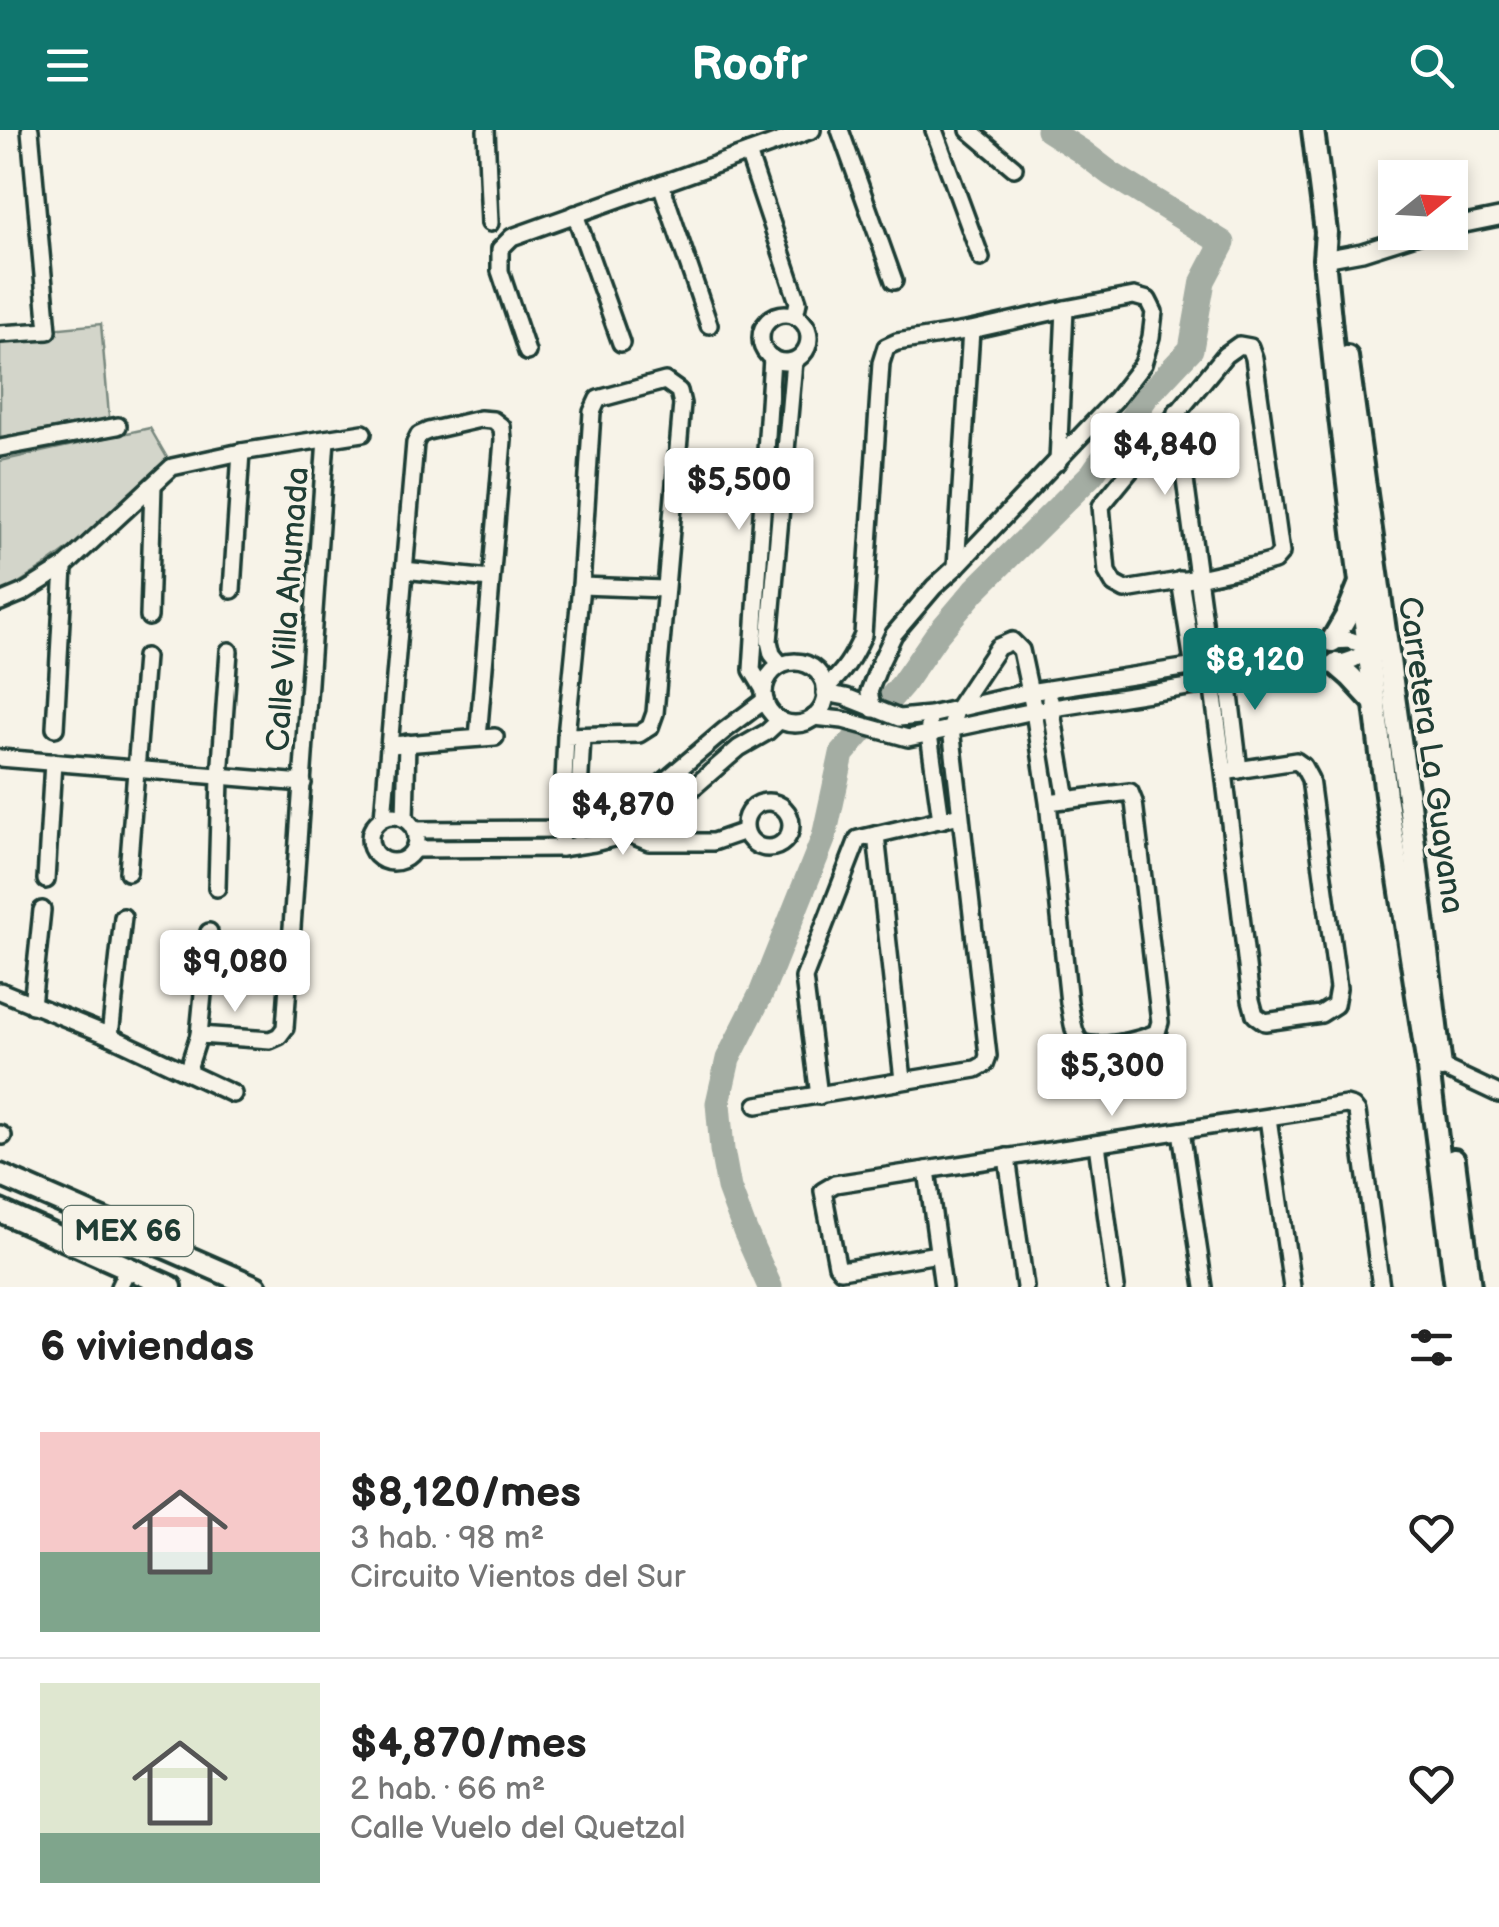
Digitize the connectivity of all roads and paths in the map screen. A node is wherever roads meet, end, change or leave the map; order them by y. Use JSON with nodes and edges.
{"nodes":[{"id":1,"x":30,"y":130,"type":"edge"},
{"id":2,"x":486,"y":130,"type":"edge"},
{"id":3,"x":812,"y":130,"type":"edge"},
{"id":4,"x":840,"y":130,"type":"edge"},
{"id":5,"x":934,"y":130,"type":"edge"},
{"id":6,"x":969,"y":130,"type":"edge"},
{"id":7,"x":1313,"y":130,"type":"edge"},
{"id":8,"x":748,"y":154,"type":"junction"},
{"id":9,"x":1014,"y":168,"type":"dead end"},
{"id":10,"x":661,"y":184,"type":"junction"},
{"id":11,"x":575,"y":214,"type":"junction"},
{"id":12,"x":1499,"y":218,"type":"edge"},
{"id":13,"x":490,"y":223,"type":"dead end"},
{"id":14,"x":1468,"y":224,"type":"edge"},
{"id":15,"x":1378,"y":247,"type":"edge"},
{"id":16,"x":981,"y":258,"type":"dead end"},
{"id":17,"x":1330,"y":258,"type":"junction"},
{"id":18,"x":894,"y":281,"type":"dead end"},
{"id":19,"x":1065,"y":308,"type":"junction"},
{"id":20,"x":795,"y":316,"type":"junction"},
{"id":21,"x":709,"y":326,"type":"dead end"},
{"id":22,"x":972,"y":330,"type":"junction"},
{"id":23,"x":0,"y":334,"type":"edge"},
{"id":24,"x":620,"y":343,"type":"dead end"},
{"id":25,"x":527,"y":352,"type":"dead end"},
{"id":26,"x":772,"y":358,"type":"junction"},
{"id":27,"x":794,"y":360,"type":"junction"},
{"id":28,"x":1176,"y":412,"type":"junction"},
{"id":29,"x":118,"y":426,"type":"dead end"},
{"id":30,"x":363,"y":433,"type":"dead end"},
{"id":31,"x":326,"y":438,"type":"junction"},
{"id":32,"x":0,"y":448,"type":"edge"},
{"id":33,"x":241,"y":452,"type":"junction"},
{"id":34,"x":1058,"y":462,"type":"junction"},
{"id":35,"x":153,"y":485,"type":"junction"},
{"id":36,"x":1369,"y":512,"type":"junction"},
{"id":37,"x":64,"y":567,"type":"junction"},
{"id":38,"x":956,"y":567,"type":"junction"},
{"id":39,"x":404,"y":570,"type":"junction"},
{"id":40,"x":1198,"y":578,"type":"junction"},
{"id":41,"x":490,"y":579,"type":"junction"},
{"id":42,"x":1180,"y":580,"type":"junction"},
{"id":43,"x":1360,"y":581,"type":"junction"},
{"id":44,"x":581,"y":586,"type":"junction"},
{"id":45,"x":664,"y":589,"type":"junction"},
{"id":46,"x":232,"y":590,"type":"dead end"},
{"id":47,"x":0,"y":602,"type":"edge"},
{"id":48,"x":149,"y":617,"type":"dead end"},
{"id":49,"x":1332,"y":640,"type":"junction"},
{"id":50,"x":1369,"y":647,"type":"junction"},
{"id":51,"x":229,"y":651,"type":"dead end"},
{"id":52,"x":145,"y":657,"type":"dead end"},
{"id":53,"x":1226,"y":661,"type":"junction"},
{"id":54,"x":1336,"y":664,"type":"junction"},
{"id":55,"x":1202,"y":665,"type":"junction"},
{"id":56,"x":780,"y":666,"type":"junction"},
{"id":57,"x":1212,"y":682,"type":"junction"},
{"id":58,"x":1049,"y":689,"type":"junction"},
{"id":59,"x":825,"y":690,"type":"junction"},
{"id":60,"x":1029,"y":692,"type":"junction"},
{"id":61,"x":764,"y":695,"type":"junction"},
{"id":62,"x":1375,"y":704,"type":"junction"},
{"id":63,"x":1052,"y":709,"type":"junction"},
{"id":64,"x":873,"y":710,"type":"junction"},
{"id":65,"x":956,"y":710,"type":"junction"},
{"id":66,"x":1034,"y":710,"type":"junction"},
{"id":67,"x":930,"y":715,"type":"junction"},
{"id":68,"x":814,"y":717,"type":"junction"},
{"id":69,"x":780,"y":720,"type":"junction"},
{"id":70,"x":55,"y":728,"type":"dead end"},
{"id":71,"x":951,"y":728,"type":"junction"},
{"id":72,"x":929,"y":734,"type":"junction"},
{"id":73,"x":574,"y":736,"type":"junction"},
{"id":74,"x":495,"y":737,"type":"dead end"},
{"id":75,"x":478,"y":738,"type":"junction"},
{"id":76,"x":399,"y":744,"type":"junction"},
{"id":77,"x":0,"y":758,"type":"edge"},
{"id":78,"x":53,"y":762,"type":"junction"},
{"id":79,"x":135,"y":769,"type":"junction"},
{"id":80,"x":1232,"y":771,"type":"junction"},
{"id":81,"x":220,"y":777,"type":"junction"},
{"id":82,"x":304,"y":784,"type":"junction"},
{"id":83,"x":1067,"y":800,"type":"junction"},
{"id":84,"x":1048,"y":802,"type":"junction"},
{"id":85,"x":1409,"y":804,"type":"junction"},
{"id":86,"x":960,"y":815,"type":"junction"},
{"id":87,"x":383,"y":818,"type":"junction"},
{"id":88,"x":941,"y":820,"type":"junction"},
{"id":89,"x":409,"y":824,"type":"junction"},
{"id":90,"x":570,"y":827,"type":"junction"},
{"id":91,"x":745,"y":831,"type":"dead end"},
{"id":92,"x":629,"y":834,"type":"junction"},
{"id":93,"x":876,"y":836,"type":"junction"},
{"id":94,"x":569,"y":847,"type":"junction"},
{"id":95,"x":414,"y":849,"type":"junction"},
{"id":96,"x":128,"y":872,"type":"dead end"},
{"id":97,"x":46,"y":880,"type":"dead end"},
{"id":98,"x":217,"y":888,"type":"dead end"},
{"id":99,"x":42,"y":910,"type":"dead end"},
{"id":100,"x":122,"y":917,"type":"dead end"},
{"id":101,"x":209,"y":932,"type":"dead end"},
{"id":102,"x":0,"y":991,"type":"edge"},
{"id":103,"x":32,"y":1006,"type":"junction"},
{"id":104,"x":199,"y":1035,"type":"junction"},
{"id":105,"x":110,"y":1036,"type":"junction"},
{"id":106,"x":1434,"y":1064,"type":"junction"},
{"id":107,"x":187,"y":1072,"type":"junction"},
{"id":108,"x":903,"y":1080,"type":"junction"},
{"id":109,"x":233,"y":1094,"type":"dead end"},
{"id":110,"x":1499,"y":1094,"type":"edge"},
{"id":111,"x":820,"y":1096,"type":"junction"},
{"id":112,"x":757,"y":1105,"type":"dead end"},
{"id":113,"x":1268,"y":1118,"type":"junction"},
{"id":114,"x":1181,"y":1131,"type":"junction"},
{"id":115,"x":1096,"y":1144,"type":"junction"},
{"id":116,"x":1008,"y":1157,"type":"junction"},
{"id":117,"x":926,"y":1170,"type":"junction"},
{"id":118,"x":0,"y":1175,"type":"edge"},
{"id":119,"x":0,"y":1211,"type":"edge"},
{"id":120,"x":938,"y":1254,"type":"junction"},
{"id":121,"x":123,"y":1277,"type":"edge"},
{"id":122,"x":171,"y":1287,"type":"edge"},
{"id":123,"x":256,"y":1287,"type":"edge"},
{"id":124,"x":943,"y":1287,"type":"edge"},
{"id":125,"x":1025,"y":1287,"type":"edge"},
{"id":126,"x":1116,"y":1287,"type":"edge"},
{"id":127,"x":1204,"y":1287,"type":"edge"},
{"id":128,"x":1292,"y":1287,"type":"edge"},
{"id":129,"x":1381,"y":1287,"type":"edge"},
{"id":130,"x":1456,"y":1287,"type":"edge"},
{"id":131,"x":1470,"y":1287,"type":"edge"}],
"edges":[{"from":1,"to":23,"type":"street"},
{"from":2,"to":13,"type":"street"},
{"from":3,"to":8,"type":"street"},
{"from":4,"to":18,"type":"street"},
{"from":5,"to":16,"type":"street"},
{"from":6,"to":9,"type":"street"},
{"from":7,"to":17,"type":"main road","name":"Carretera La Guayana"},
{"from":8,"to":10,"type":"street"},
{"from":8,"to":20,"type":"street"},
{"from":10,"to":11,"type":"street"},
{"from":10,"to":21,"type":"street"},
{"from":11,"to":24,"type":"street"},
{"from":11,"to":25,"type":"street"},
{"from":12,"to":14,"type":"street"},
{"from":15,"to":17,"type":"street"},
{"from":17,"to":36,"type":"main road","name":"Carretera La Guayana"},
{"from":17,"to":43,"type":"main road","name":"Carretera La Guayana"},
{"from":19,"to":22,"type":"street"},
{"from":19,"to":34,"type":"street"},
{"from":19,"to":34,"type":"street"},
{"from":20,"to":26,"type":"street"},
{"from":20,"to":27,"type":"street"},
{"from":22,"to":38,"type":"street"},
{"from":22,"to":59,"type":"street"},
{"from":26,"to":27,"type":"street"},
{"from":26,"to":61,"type":"street"},
{"from":27,"to":56,"type":"street"},
{"from":28,"to":40,"type":"street"},
{"from":28,"to":40,"type":"street"},
{"from":28,"to":42,"type":"street"},
{"from":29,"to":32,"type":"street"},
{"from":30,"to":31,"type":"street"},
{"from":31,"to":33,"type":"street"},
{"from":31,"to":82,"type":"street","name":"Calle Villa Ahumada"},
{"from":33,"to":35,"type":"street"},
{"from":33,"to":46,"type":"street"},
{"from":34,"to":38,"type":"street"},
{"from":35,"to":37,"type":"street"},
{"from":35,"to":48,"type":"street"},
{"from":36,"to":50,"type":"main road"},
{"from":36,"to":85,"type":"main road","name":"Carretera La Guayana"},
{"from":37,"to":47,"type":"street"},
{"from":37,"to":70,"type":"street"},
{"from":38,"to":64,"type":"street"},
{"from":39,"to":41,"type":"street"},
{"from":39,"to":41,"type":"street"},
{"from":39,"to":76,"type":"street"},
{"from":40,"to":42,"type":"street"},
{"from":40,"to":55,"type":"street"},
{"from":41,"to":75,"type":"street"},
{"from":42,"to":55,"type":"street"},
{"from":43,"to":49,"type":"main road"},
{"from":43,"to":50,"type":"main road","name":"Carretera La Guayana"},
{"from":44,"to":45,"type":"street"},
{"from":44,"to":45,"type":"street"},
{"from":44,"to":73,"type":"street"},
{"from":45,"to":73,"type":"street"},
{"from":49,"to":50,"type":"street"},
{"from":49,"to":53,"type":"street"},
{"from":49,"to":54,"type":"street"},
{"from":50,"to":54,"type":"street"},
{"from":50,"to":62,"type":"main road","name":"Carretera La Guayana"},
{"from":50,"to":85,"type":"main road"},
{"from":51,"to":81,"type":"street"},
{"from":52,"to":79,"type":"street"},
{"from":53,"to":55,"type":"street"},
{"from":53,"to":57,"type":"street"},
{"from":54,"to":57,"type":"street"},
{"from":54,"to":62,"type":"main road"},
{"from":55,"to":57,"type":"street"},
{"from":55,"to":58,"type":"street"},
{"from":56,"to":59,"type":"street"},
{"from":56,"to":61,"type":"street"},
{"from":57,"to":63,"type":"street"},
{"from":57,"to":80,"type":"street"},
{"from":58,"to":60,"type":"street"},
{"from":58,"to":63,"type":"street"},
{"from":59,"to":64,"type":"street"},
{"from":59,"to":68,"type":"street"},
{"from":60,"to":65,"type":"street"},
{"from":60,"to":65,"type":"street"},
{"from":60,"to":66,"type":"street"},
{"from":61,"to":69,"type":"street"},
{"from":61,"to":90,"type":"street"},
{"from":62,"to":106,"type":"main road","name":"Carretera La Guayana"},
{"from":63,"to":66,"type":"street"},
{"from":63,"to":83,"type":"street"},
{"from":64,"to":67,"type":"street"},
{"from":65,"to":67,"type":"street"},
{"from":65,"to":71,"type":"street"},
{"from":66,"to":71,"type":"street"},
{"from":66,"to":84,"type":"street"},
{"from":67,"to":72,"type":"street"},
{"from":68,"to":69,"type":"street"},
{"from":68,"to":72,"type":"street"},
{"from":69,"to":92,"type":"street"},
{"from":71,"to":72,"type":"street"},
{"from":71,"to":86,"type":"street"},
{"from":72,"to":88,"type":"street"},
{"from":73,"to":90,"type":"street"},
{"from":74,"to":75,"type":"street"},
{"from":75,"to":76,"type":"street"},
{"from":76,"to":87,"type":"street"},
{"from":76,"to":89,"type":"street"},
{"from":77,"to":78,"type":"street"},
{"from":78,"to":79,"type":"street"},
{"from":78,"to":97,"type":"street"},
{"from":79,"to":81,"type":"street"},
{"from":79,"to":96,"type":"street"},
{"from":80,"to":80,"type":"street"},
{"from":81,"to":82,"type":"street"},
{"from":81,"to":98,"type":"street"},
{"from":82,"to":104,"type":"street","name":"Calle Villa Ahumada"},
{"from":83,"to":84,"type":"street"},
{"from":83,"to":84,"type":"street"},
{"from":85,"to":106,"type":"main road","name":"Carretera La Guayana"},
{"from":86,"to":88,"type":"street"},
{"from":86,"to":108,"type":"street"},
{"from":87,"to":89,"type":"street"},
{"from":87,"to":95,"type":"street"},
{"from":88,"to":93,"type":"street"},
{"from":89,"to":90,"type":"street"},
{"from":89,"to":95,"type":"street"},
{"from":90,"to":94,"type":"street"},
{"from":91,"to":92,"type":"street"},
{"from":92,"to":94,"type":"street"},
{"from":93,"to":108,"type":"street"},
{"from":93,"to":111,"type":"street"},
{"from":94,"to":95,"type":"street"},
{"from":99,"to":103,"type":"street"},
{"from":100,"to":105,"type":"street"},
{"from":101,"to":104,"type":"street"},
{"from":102,"to":103,"type":"street"},
{"from":103,"to":105,"type":"street"},
{"from":104,"to":107,"type":"street"},
{"from":105,"to":107,"type":"street"},
{"from":106,"to":110,"type":"street"},
{"from":106,"to":130,"type":"main road","name":"Carretera La Guayana"},
{"from":106,"to":131,"type":"main road","name":"Carretera La Guayana"},
{"from":107,"to":109,"type":"street"},
{"from":108,"to":111,"type":"street"},
{"from":111,"to":112,"type":"street"},
{"from":113,"to":114,"type":"street"},
{"from":113,"to":128,"type":"street"},
{"from":113,"to":129,"type":"street"},
{"from":114,"to":115,"type":"street"},
{"from":114,"to":127,"type":"street"},
{"from":115,"to":116,"type":"street"},
{"from":115,"to":126,"type":"street"},
{"from":116,"to":117,"type":"street"},
{"from":116,"to":125,"type":"street"},
{"from":117,"to":120,"type":"street"},
{"from":117,"to":120,"type":"street"},
{"from":118,"to":123,"type":"main road","number":"MEX 66"},
{"from":119,"to":121,"type":"main road","number":"MEX 66"},
{"from":120,"to":124,"type":"street"},
{"from":121,"to":122,"type":"main road","number":"MEX 66"}]}
